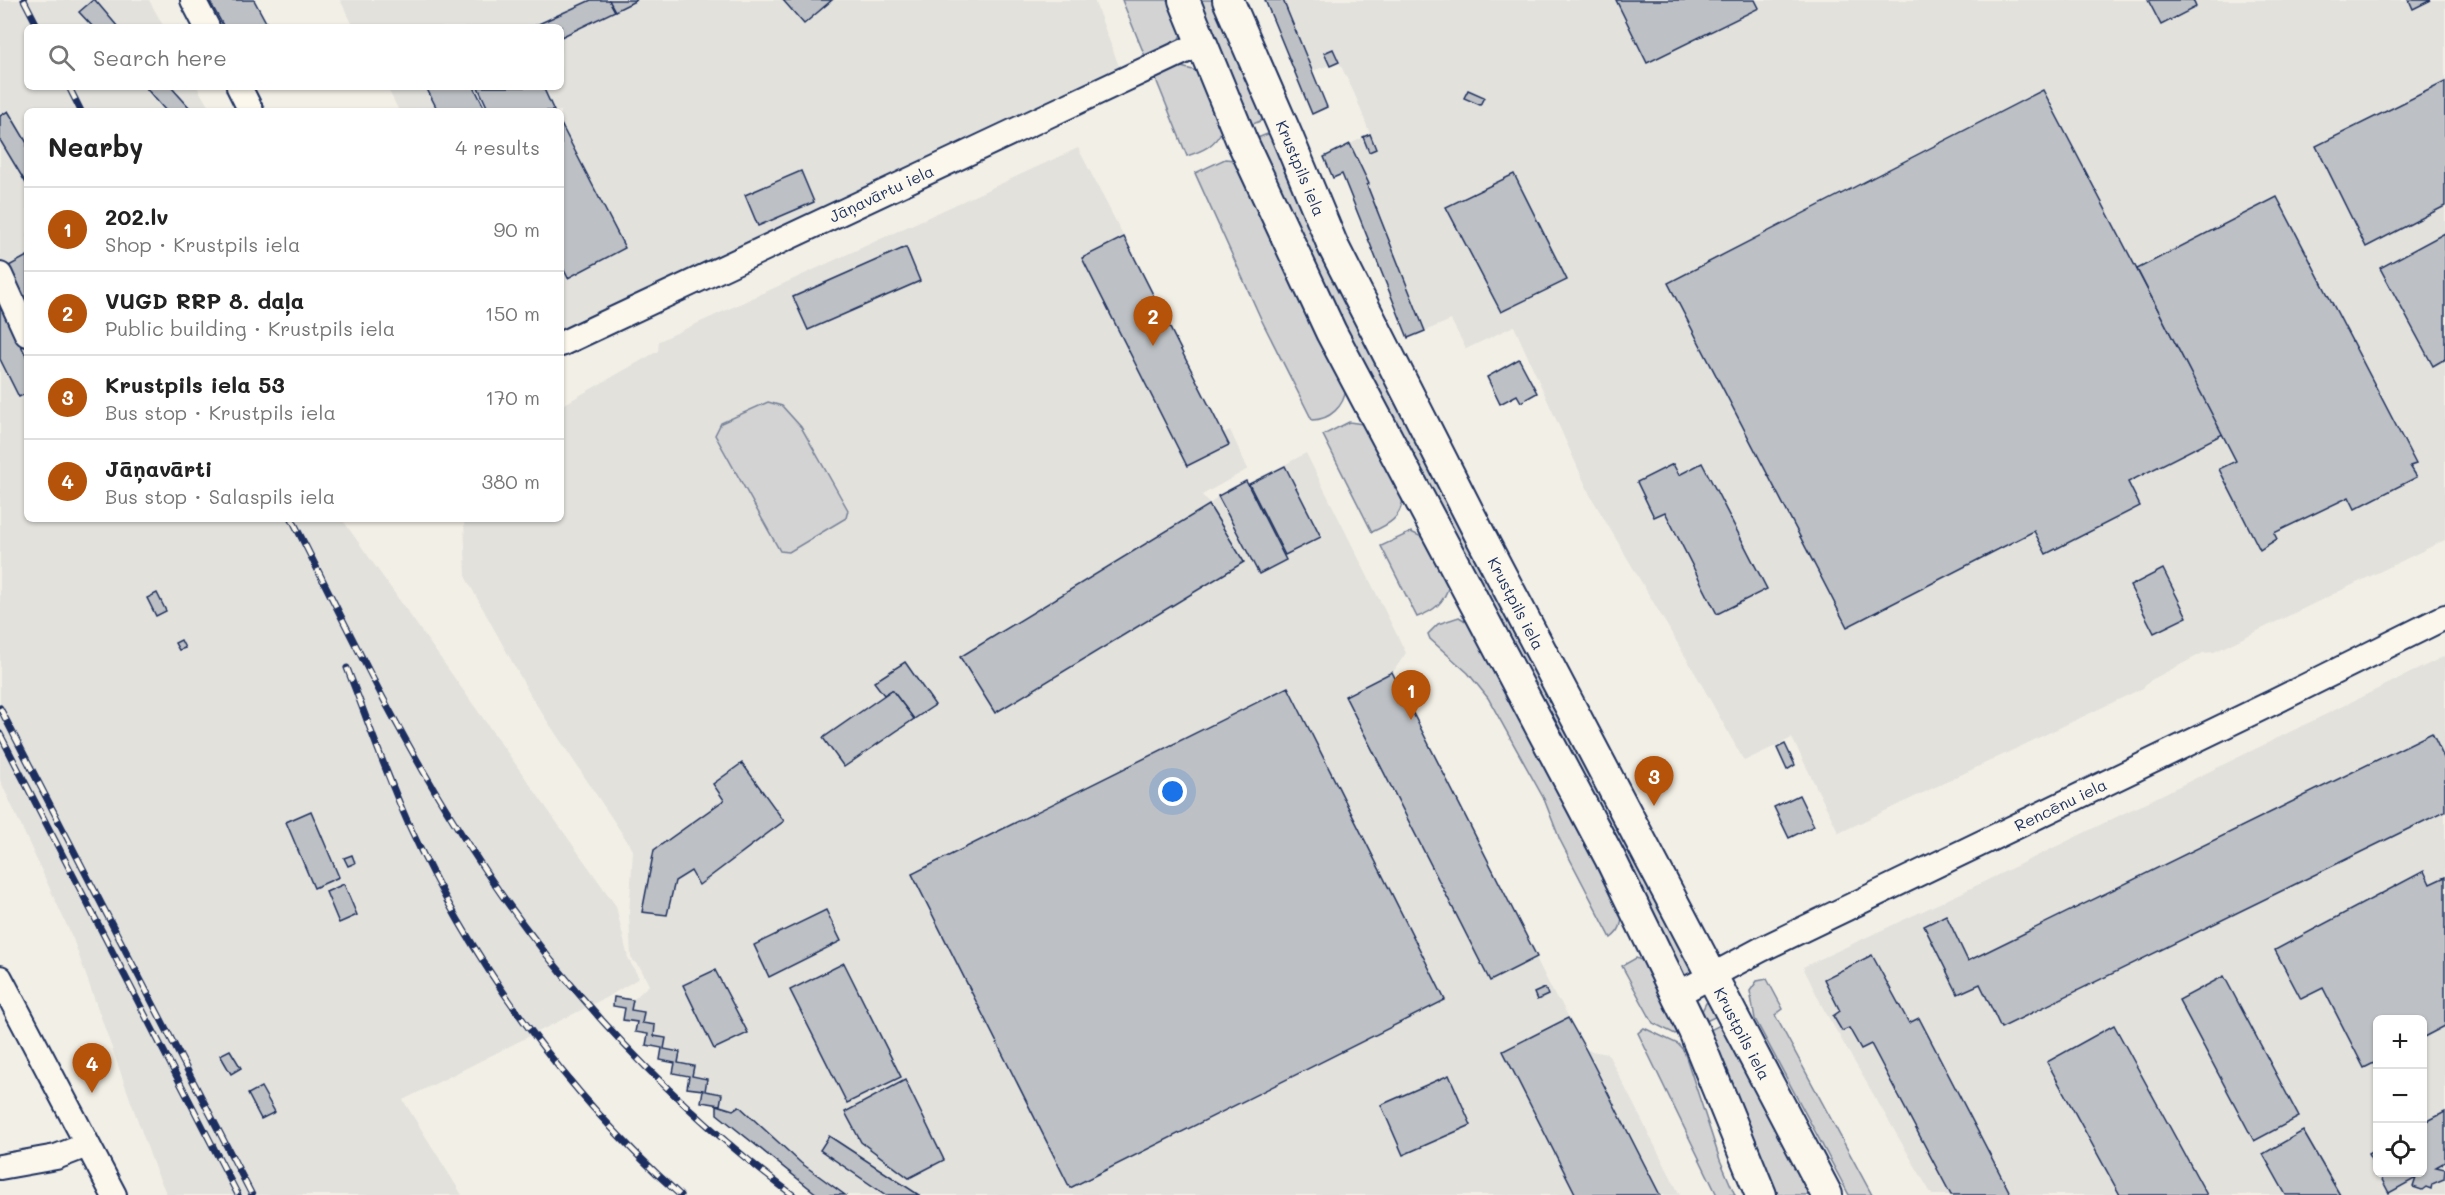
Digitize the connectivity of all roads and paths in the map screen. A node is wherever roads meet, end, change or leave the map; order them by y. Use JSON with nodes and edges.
{"nodes":[{"id":1,"x":193,"y":0,"type":"edge"},
{"id":2,"x":1184,"y":0,"type":"edge"},
{"id":3,"x":1227,"y":0,"type":"edge"},
{"id":4,"x":205,"y":24,"type":"edge"},
{"id":5,"x":1202,"y":44,"type":"junction"},
{"id":6,"x":240,"y":90,"type":"edge"},
{"id":7,"x":250,"y":108,"type":"edge"},
{"id":8,"x":0,"y":275,"type":"edge"},
{"id":9,"x":24,"y":327,"type":"edge"},
{"id":10,"x":564,"y":343,"type":"edge"},
{"id":11,"x":2445,"y":617,"type":"edge"},
{"id":12,"x":1712,"y":975,"type":"junction"},
{"id":13,"x":0,"y":978,"type":"edge"},
{"id":14,"x":1676,"y":995,"type":"junction"},
{"id":15,"x":87,"y":1145,"type":"junction"},
{"id":16,"x":0,"y":1167,"type":"edge"},
{"id":17,"x":114,"y":1195,"type":"edge"},
{"id":18,"x":1761,"y":1195,"type":"edge"},
{"id":19,"x":1827,"y":1195,"type":"edge"}],
"edges":[{"from":1,"to":4,"type":"street"},
{"from":2,"to":5,"type":"main road"},
{"from":3,"to":12,"type":"main road","name":"Krustpils iela"},
{"from":5,"to":10,"type":"street","name":"Jāņavārtu iela"},
{"from":5,"to":14,"type":"main road"},
{"from":6,"to":7,"type":"street"},
{"from":8,"to":9,"type":"street"},
{"from":11,"to":12,"type":"street","name":"Rencēnu iela"},
{"from":12,"to":14,"type":"street","name":"Rencēnu iela"},
{"from":12,"to":19,"type":"main road","name":"Krustpils iela"},
{"from":13,"to":15,"type":"street"},
{"from":14,"to":18,"type":"main road"},
{"from":15,"to":16,"type":"street"},
{"from":15,"to":17,"type":"street"}]}
